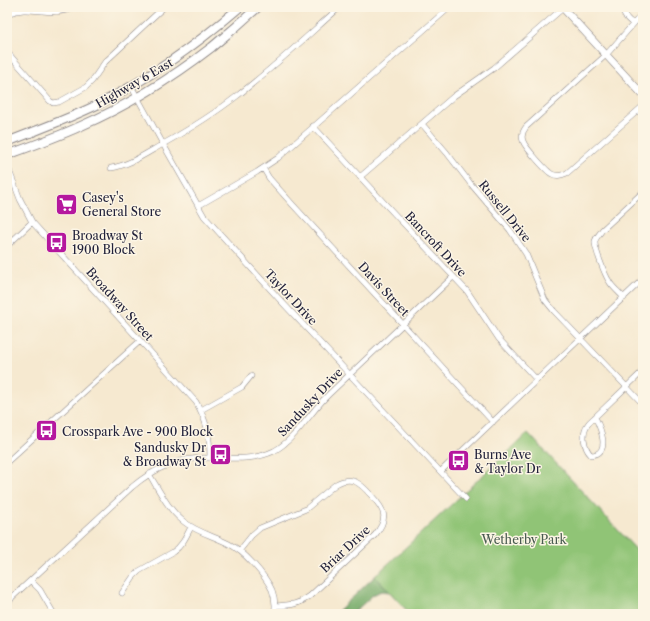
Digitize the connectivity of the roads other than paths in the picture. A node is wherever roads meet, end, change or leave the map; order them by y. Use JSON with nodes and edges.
{"nodes":[{"id":1,"x":74,"y":7,"type":"edge"},
{"id":2,"x":164,"y":7,"type":"edge"},
{"id":3,"x":240,"y":7,"type":"edge"},
{"id":4,"x":258,"y":7,"type":"edge"},
{"id":5,"x":340,"y":7,"type":"edge"},
{"id":6,"x":450,"y":7,"type":"edge"},
{"id":7,"x":624,"y":7,"type":"edge"},
{"id":8,"x":639,"y":7,"type":"edge"},
{"id":9,"x":563,"y":8,"type":"edge"},
{"id":10,"x":643,"y":11,"type":"edge"},
{"id":11,"x":7,"y":14,"type":"edge"},
{"id":12,"x":633,"y":24,"type":"junction"},
{"id":13,"x":7,"y":52,"type":"edge"},
{"id":14,"x":606,"y":55,"type":"junction"},
{"id":15,"x":131,"y":86,"type":"junction"},
{"id":16,"x":643,"y":95,"type":"edge"},
{"id":17,"x":137,"y":97,"type":"junction"},
{"id":18,"x":643,"y":106,"type":"edge"},
{"id":19,"x":422,"y":124,"type":"junction"},
{"id":20,"x":313,"y":126,"type":"junction"},
{"id":21,"x":7,"y":142,"type":"edge"},
{"id":22,"x":163,"y":144,"type":"junction"},
{"id":23,"x":7,"y":155,"type":"edge"},
{"id":24,"x":7,"y":165,"type":"edge"},
{"id":25,"x":111,"y":168,"type":"dead end"},
{"id":26,"x":263,"y":168,"type":"junction"},
{"id":27,"x":360,"y":177,"type":"junction"},
{"id":28,"x":643,"y":192,"type":"edge"},
{"id":29,"x":198,"y":206,"type":"junction"},
{"id":30,"x":32,"y":222,"type":"junction"},
{"id":31,"x":7,"y":246,"type":"edge"},
{"id":32,"x":453,"y":277,"type":"junction"},
{"id":33,"x":643,"y":279,"type":"edge"},
{"id":34,"x":624,"y":298,"type":"junction"},
{"id":35,"x":403,"y":324,"type":"junction"},
{"id":36,"x":580,"y":339,"type":"junction"},
{"id":37,"x":140,"y":340,"type":"junction"},
{"id":38,"x":643,"y":371,"type":"edge"},
{"id":39,"x":350,"y":374,"type":"junction"},
{"id":40,"x":251,"y":376,"type":"dead end"},
{"id":41,"x":537,"y":380,"type":"junction"},
{"id":42,"x":626,"y":387,"type":"junction"},
{"id":43,"x":643,"y":404,"type":"edge"},
{"id":44,"x":200,"y":410,"type":"junction"},
{"id":45,"x":595,"y":416,"type":"junction"},
{"id":46,"x":493,"y":422,"type":"junction"},
{"id":47,"x":210,"y":458,"type":"junction"},
{"id":48,"x":7,"y":462,"type":"edge"},
{"id":49,"x":441,"y":471,"type":"junction"},
{"id":50,"x":150,"y":474,"type":"junction"},
{"id":51,"x":466,"y":499,"type":"dead end"},
{"id":52,"x":191,"y":527,"type":"junction"},
{"id":53,"x":240,"y":550,"type":"junction"},
{"id":54,"x":31,"y":581,"type":"junction"},
{"id":55,"x":122,"y":593,"type":"dead end"},
{"id":56,"x":8,"y":599,"type":"edge"},
{"id":57,"x":276,"y":606,"type":"junction"},
{"id":58,"x":54,"y":614,"type":"edge"},
{"id":59,"x":274,"y":614,"type":"edge"}],
"edges":[{"from":1,"to":11,"type":"street"},
{"from":2,"to":13,"type":"street"},
{"from":3,"to":15,"type":"main road","name":"Highway 6 East"},
{"from":4,"to":17,"type":"main road","name":"Highway 6 East"},
{"from":5,"to":22,"type":"street"},
{"from":6,"to":20,"type":"street"},
{"from":7,"to":12,"type":"street"},
{"from":8,"to":10,"type":"street"},
{"from":9,"to":14,"type":"street"},
{"from":9,"to":19,"type":"street"},
{"from":10,"to":12,"type":"street"},
{"from":12,"to":14,"type":"street"},
{"from":14,"to":16,"type":"street"},
{"from":14,"to":18,"type":"street"},
{"from":15,"to":17,"type":"street","name":"Taylor Drive"},
{"from":15,"to":21,"type":"main road","name":"Highway 6 East"},
{"from":17,"to":22,"type":"street","name":"Taylor Drive"},
{"from":17,"to":23,"type":"main road","name":"Highway 6 East"},
{"from":19,"to":27,"type":"street"},
{"from":19,"to":36,"type":"street","name":"Russell Drive"},
{"from":20,"to":26,"type":"street"},
{"from":20,"to":27,"type":"street","name":"Bancroft Drive"},
{"from":22,"to":25,"type":"street"},
{"from":22,"to":29,"type":"street","name":"Taylor Drive"},
{"from":24,"to":30,"type":"street","name":"Broadway Street"},
{"from":26,"to":29,"type":"street"},
{"from":26,"to":35,"type":"street","name":"Davis Street"},
{"from":27,"to":32,"type":"street","name":"Bancroft Drive"},
{"from":28,"to":34,"type":"street"},
{"from":29,"to":39,"type":"street","name":"Taylor Drive"},
{"from":30,"to":31,"type":"street"},
{"from":30,"to":37,"type":"street","name":"Broadway Street"},
{"from":32,"to":35,"type":"street","name":"Sandusky Drive"},
{"from":32,"to":41,"type":"street","name":"Bancroft Drive"},
{"from":33,"to":34,"type":"street"},
{"from":34,"to":36,"type":"street"},
{"from":35,"to":39,"type":"street","name":"Sandusky Drive"},
{"from":35,"to":46,"type":"street","name":"Davis Street"},
{"from":36,"to":41,"type":"street"},
{"from":36,"to":42,"type":"street","name":"Russell Drive"},
{"from":37,"to":44,"type":"street","name":"Broadway Street"},
{"from":37,"to":48,"type":"street"},
{"from":38,"to":42,"type":"street"},
{"from":39,"to":47,"type":"street","name":"Sandusky Drive"},
{"from":39,"to":49,"type":"street","name":"Taylor Drive"},
{"from":40,"to":44,"type":"street"},
{"from":41,"to":46,"type":"street"},
{"from":42,"to":43,"type":"street","name":"Russell Drive"},
{"from":42,"to":45,"type":"street"},
{"from":44,"to":47,"type":"street","name":"Broadway Street"},
{"from":45,"to":45,"type":"street"},
{"from":46,"to":49,"type":"street"},
{"from":47,"to":50,"type":"street","name":"Sandusky Drive"},
{"from":49,"to":51,"type":"street","name":"Taylor Drive"},
{"from":50,"to":52,"type":"street"},
{"from":50,"to":54,"type":"street","name":"Sandusky Drive"},
{"from":52,"to":53,"type":"street"},
{"from":52,"to":55,"type":"street"},
{"from":53,"to":57,"type":"street"},
{"from":53,"to":57,"type":"street","name":"Briar Drive"},
{"from":54,"to":56,"type":"street","name":"Sandusky Drive"},
{"from":54,"to":58,"type":"street"},
{"from":57,"to":59,"type":"street"}]}
